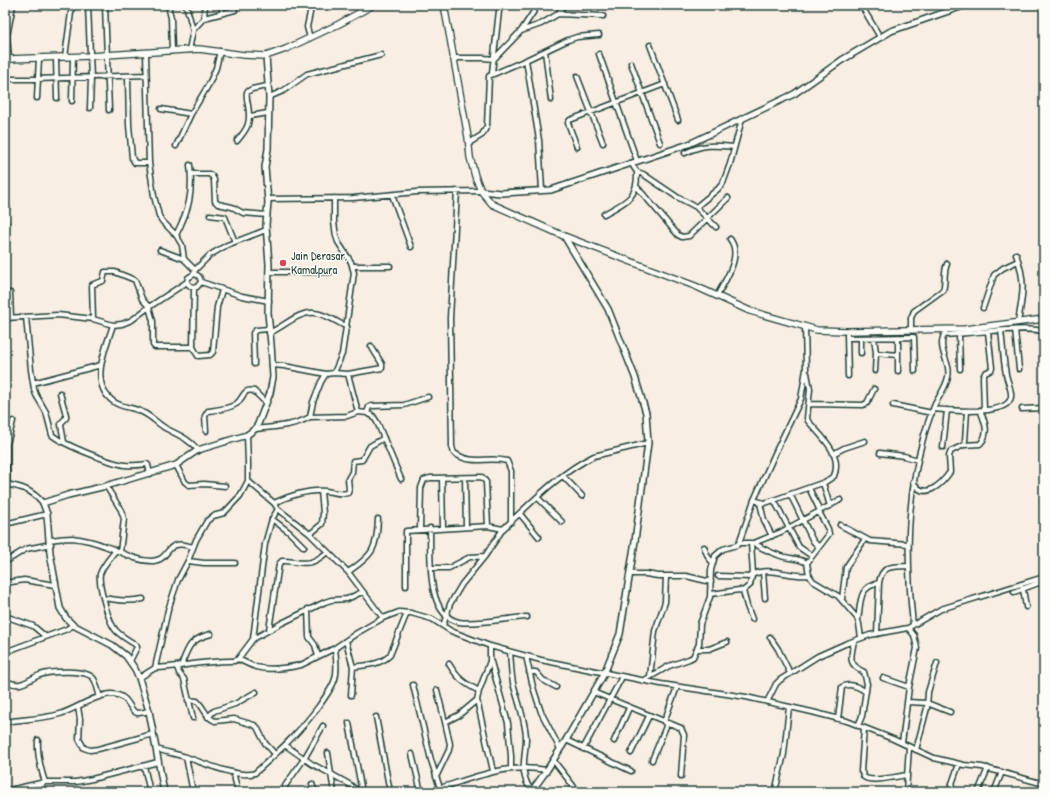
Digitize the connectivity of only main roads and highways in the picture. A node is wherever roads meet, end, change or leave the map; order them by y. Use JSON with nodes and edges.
{"nodes":[{"id":1,"x":444,"y":5,"type":"edge"},
{"id":2,"x":370,"y":6,"type":"edge"},
{"id":3,"x":7,"y":61,"type":"edge"},
{"id":4,"x":1044,"y":319,"type":"edge"}],
"edges":[{"from":1,"to":4,"type":"main road"},
{"from":2,"to":3,"type":"main road"}]}
